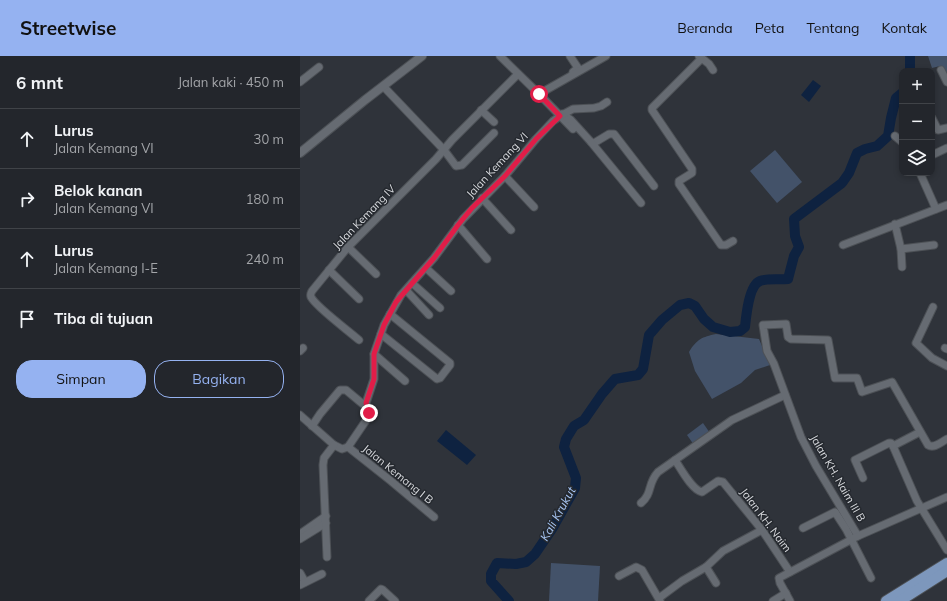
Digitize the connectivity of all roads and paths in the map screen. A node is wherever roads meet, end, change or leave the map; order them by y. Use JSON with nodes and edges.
{"nodes":[{"id":1,"x":422,"y":56,"type":"edge"},
{"id":2,"x":500,"y":56,"type":"edge"},
{"id":3,"x":570,"y":56,"type":"edge"},
{"id":4,"x":606,"y":56,"type":"edge"},
{"id":5,"x":700,"y":57,"type":"edge"},
{"id":6,"x":319,"y":67,"type":"dead end"},
{"id":7,"x":713,"y":70,"type":"dead end"},
{"id":8,"x":941,"y":70,"type":"dead end"},
{"id":9,"x":518,"y":74,"type":"junction"},
{"id":10,"x":300,"y":82,"type":"edge"},
{"id":11,"x":947,"y":82,"type":"edge"},
{"id":12,"x":383,"y":86,"type":"junction"},
{"id":13,"x":539,"y":94,"type":"junction"},
{"id":14,"x":607,"y":102,"type":"dead end"},
{"id":15,"x":481,"y":110,"type":"junction"},
{"id":16,"x":561,"y":115,"type":"junction"},
{"id":17,"x":494,"y":122,"type":"dead end"},
{"id":18,"x":935,"y":124,"type":"edge"},
{"id":19,"x":947,"y":128,"type":"edge"},
{"id":20,"x":573,"y":129,"type":"dead end"},
{"id":21,"x":494,"y":133,"type":"dead end"},
{"id":22,"x":895,"y":136,"type":"dead end"},
{"id":23,"x":900,"y":140,"type":"edge"},
{"id":24,"x":591,"y":142,"type":"junction"},
{"id":25,"x":947,"y":146,"type":"edge"},
{"id":26,"x":444,"y":150,"type":"junction"},
{"id":27,"x":935,"y":153,"type":"edge"},
{"id":28,"x":300,"y":154,"type":"edge"},
{"id":29,"x":505,"y":176,"type":"junction"},
{"id":30,"x":922,"y":176,"type":"edge"},
{"id":31,"x":654,"y":186,"type":"dead end"},
{"id":32,"x":482,"y":198,"type":"junction"},
{"id":33,"x":641,"y":203,"type":"dead end"},
{"id":34,"x":947,"y":206,"type":"edge"},
{"id":35,"x":534,"y":208,"type":"dead end"},
{"id":36,"x":936,"y":209,"type":"junction"},
{"id":37,"x":895,"y":224,"type":"junction"},
{"id":38,"x":458,"y":225,"type":"junction"},
{"id":39,"x":511,"y":230,"type":"dead end"},
{"id":40,"x":733,"y":241,"type":"dead end"},
{"id":41,"x":843,"y":245,"type":"dead end"},
{"id":42,"x":934,"y":245,"type":"dead end"},
{"id":43,"x":348,"y":247,"type":"junction"},
{"id":44,"x":901,"y":249,"type":"junction"},
{"id":45,"x":487,"y":259,"type":"dead end"},
{"id":46,"x":902,"y":267,"type":"dead end"},
{"id":47,"x":426,"y":268,"type":"junction"},
{"id":48,"x":329,"y":270,"type":"junction"},
{"id":49,"x":376,"y":274,"type":"dead end"},
{"id":50,"x":412,"y":283,"type":"junction"},
{"id":51,"x":406,"y":290,"type":"junction"},
{"id":52,"x":451,"y":291,"type":"dead end"},
{"id":53,"x":359,"y":299,"type":"dead end"},
{"id":54,"x":933,"y":307,"type":"dead end"},
{"id":55,"x":440,"y":308,"type":"dead end"},
{"id":56,"x":390,"y":314,"type":"junction"},
{"id":57,"x":429,"y":315,"type":"dead end"},
{"id":58,"x":381,"y":334,"type":"junction"},
{"id":59,"x":359,"y":340,"type":"dead end"},
{"id":60,"x":374,"y":354,"type":"junction"},
{"id":61,"x":947,"y":366,"type":"edge"},
{"id":62,"x":405,"y":381,"type":"dead end"},
{"id":63,"x":785,"y":395,"type":"junction"},
{"id":64,"x":364,"y":405,"type":"dead end"},
{"id":65,"x":300,"y":415,"type":"edge"},
{"id":66,"x":312,"y":426,"type":"junction"},
{"id":67,"x":920,"y":432,"type":"junction"},
{"id":68,"x":947,"y":439,"type":"edge"},
{"id":69,"x":334,"y":445,"type":"junction"},
{"id":70,"x":893,"y":446,"type":"junction"},
{"id":71,"x":348,"y":447,"type":"junction"},
{"id":72,"x":675,"y":460,"type":"junction"},
{"id":73,"x":863,"y":478,"type":"dead end"},
{"id":74,"x":947,"y":497,"type":"edge"},
{"id":75,"x":641,"y":503,"type":"dead end"},
{"id":76,"x":921,"y":508,"type":"junction"},
{"id":77,"x":434,"y":517,"type":"dead end"},
{"id":78,"x":326,"y":519,"type":"junction"},
{"id":79,"x":803,"y":528,"type":"dead end"},
{"id":80,"x":762,"y":530,"type":"junction"},
{"id":81,"x":300,"y":534,"type":"edge"},
{"id":82,"x":858,"y":536,"type":"junction"},
{"id":83,"x":300,"y":539,"type":"edge"},
{"id":84,"x":851,"y":540,"type":"junction"},
{"id":85,"x":947,"y":550,"type":"edge"},
{"id":86,"x":327,"y":557,"type":"dead end"},
{"id":87,"x":947,"y":563,"type":"edge"},
{"id":88,"x":947,"y":566,"type":"edge"},
{"id":89,"x":706,"y":567,"type":"junction"},
{"id":90,"x":947,"y":571,"type":"edge"},
{"id":91,"x":790,"y":572,"type":"junction"},
{"id":92,"x":300,"y":573,"type":"edge"},
{"id":93,"x":322,"y":574,"type":"dead end"},
{"id":94,"x":619,"y":576,"type":"dead end"},
{"id":95,"x":947,"y":576,"type":"edge"},
{"id":96,"x":871,"y":578,"type":"dead end"},
{"id":97,"x":716,"y":583,"type":"dead end"},
{"id":98,"x":303,"y":584,"type":"edge"},
{"id":99,"x":786,"y":593,"type":"junction"},
{"id":100,"x":659,"y":600,"type":"edge"},
{"id":101,"x":369,"y":601,"type":"edge"},
{"id":102,"x":395,"y":601,"type":"edge"},
{"id":103,"x":773,"y":601,"type":"edge"},
{"id":104,"x":790,"y":601,"type":"edge"},
{"id":105,"x":886,"y":601,"type":"edge"},
{"id":106,"x":892,"y":601,"type":"edge"},
{"id":107,"x":900,"y":601,"type":"edge"},
{"id":108,"x":906,"y":601,"type":"edge"}],
"edges":[{"from":1,"to":12,"type":"street"},
{"from":2,"to":9,"type":"street"},
{"from":3,"to":13,"type":"street"},
{"from":4,"to":13,"type":"street"},
{"from":5,"to":7,"type":"street"},
{"from":5,"to":40,"type":"street"},
{"from":6,"to":10,"type":"street"},
{"from":8,"to":11,"type":"street"},
{"from":9,"to":13,"type":"street"},
{"from":9,"to":15,"type":"street","name":"Jalan Kemang IV"},
{"from":12,"to":26,"type":"street"},
{"from":12,"to":28,"type":"street"},
{"from":13,"to":16,"type":"street"},
{"from":14,"to":16,"type":"street"},
{"from":15,"to":17,"type":"street"},
{"from":15,"to":26,"type":"street","name":"Jalan Kemang IV"},
{"from":16,"to":20,"type":"street"},
{"from":16,"to":24,"type":"street"},
{"from":16,"to":29,"type":"street","name":"Jalan Kemang VI"},
{"from":18,"to":19,"type":"street"},
{"from":21,"to":26,"type":"street"},
{"from":22,"to":23,"type":"street"},
{"from":24,"to":31,"type":"street"},
{"from":24,"to":33,"type":"street"},
{"from":25,"to":27,"type":"street"},
{"from":26,"to":43,"type":"street","name":"Jalan Kemang IV"},
{"from":29,"to":32,"type":"street","name":"Jalan Kemang VI"},
{"from":29,"to":35,"type":"street"},
{"from":30,"to":36,"type":"street"},
{"from":32,"to":38,"type":"street","name":"Jalan Kemang VI"},
{"from":32,"to":39,"type":"street"},
{"from":34,"to":36,"type":"street"},
{"from":36,"to":37,"type":"street"},
{"from":37,"to":41,"type":"street"},
{"from":37,"to":44,"type":"street"},
{"from":38,"to":45,"type":"street"},
{"from":38,"to":47,"type":"street","name":"Jalan Kemang VI"},
{"from":42,"to":44,"type":"street"},
{"from":43,"to":48,"type":"street","name":"Jalan Kemang IV"},
{"from":43,"to":49,"type":"street"},
{"from":44,"to":46,"type":"street"},
{"from":47,"to":50,"type":"street","name":"Jalan Kemang VI"},
{"from":47,"to":52,"type":"street"},
{"from":48,"to":53,"type":"street"},
{"from":48,"to":59,"type":"street","name":"Jalan Kemang IV"},
{"from":50,"to":51,"type":"street","name":"Jalan Kemang VI"},
{"from":50,"to":55,"type":"street"},
{"from":51,"to":56,"type":"street","name":"Jalan Kemang VI"},
{"from":51,"to":57,"type":"street"},
{"from":54,"to":61,"type":"street"},
{"from":56,"to":58,"type":"street","name":"Jalan Kemang VI"},
{"from":56,"to":58,"type":"street"},
{"from":58,"to":60,"type":"street","name":"Jalan Kemang VI"},
{"from":60,"to":62,"type":"street"},
{"from":60,"to":71,"type":"street","name":"Jalan Kemang VI"},
{"from":63,"to":67,"type":"street","name":"Jalan KH. Naim III B"},
{"from":63,"to":72,"type":"street"},
{"from":63,"to":82,"type":"street","name":"Jalan KH. Naim III B"},
{"from":64,"to":66,"type":"street"},
{"from":65,"to":66,"type":"street"},
{"from":66,"to":69,"type":"street"},
{"from":67,"to":68,"type":"street"},
{"from":67,"to":70,"type":"street"},
{"from":69,"to":71,"type":"street"},
{"from":69,"to":78,"type":"street"},
{"from":70,"to":73,"type":"street"},
{"from":70,"to":76,"type":"street"},
{"from":71,"to":77,"type":"street","name":"Jalan Kemang I B"},
{"from":72,"to":75,"type":"street"},
{"from":72,"to":80,"type":"street","name":"Jalan KH. Naim"},
{"from":74,"to":76,"type":"street"},
{"from":76,"to":82,"type":"street"},
{"from":76,"to":85,"type":"street"},
{"from":78,"to":81,"type":"street"},
{"from":78,"to":83,"type":"street"},
{"from":78,"to":86,"type":"street"},
{"from":79,"to":84,"type":"street"},
{"from":80,"to":89,"type":"street"},
{"from":80,"to":91,"type":"street","name":"Jalan KH. Naim"},
{"from":82,"to":84,"type":"street"},
{"from":84,"to":91,"type":"street"},
{"from":84,"to":96,"type":"street"},
{"from":87,"to":105,"type":"main road"},
{"from":88,"to":106,"type":"main road"},
{"from":89,"to":97,"type":"street"},
{"from":89,"to":100,"type":"street"},
{"from":90,"to":107,"type":"main road"},
{"from":91,"to":99,"type":"street"},
{"from":92,"to":98,"type":"street"},
{"from":93,"to":98,"type":"street"},
{"from":94,"to":100,"type":"street"},
{"from":95,"to":108,"type":"main road"},
{"from":99,"to":103,"type":"street"},
{"from":99,"to":104,"type":"street"},
{"from":101,"to":102,"type":"street"}]}
